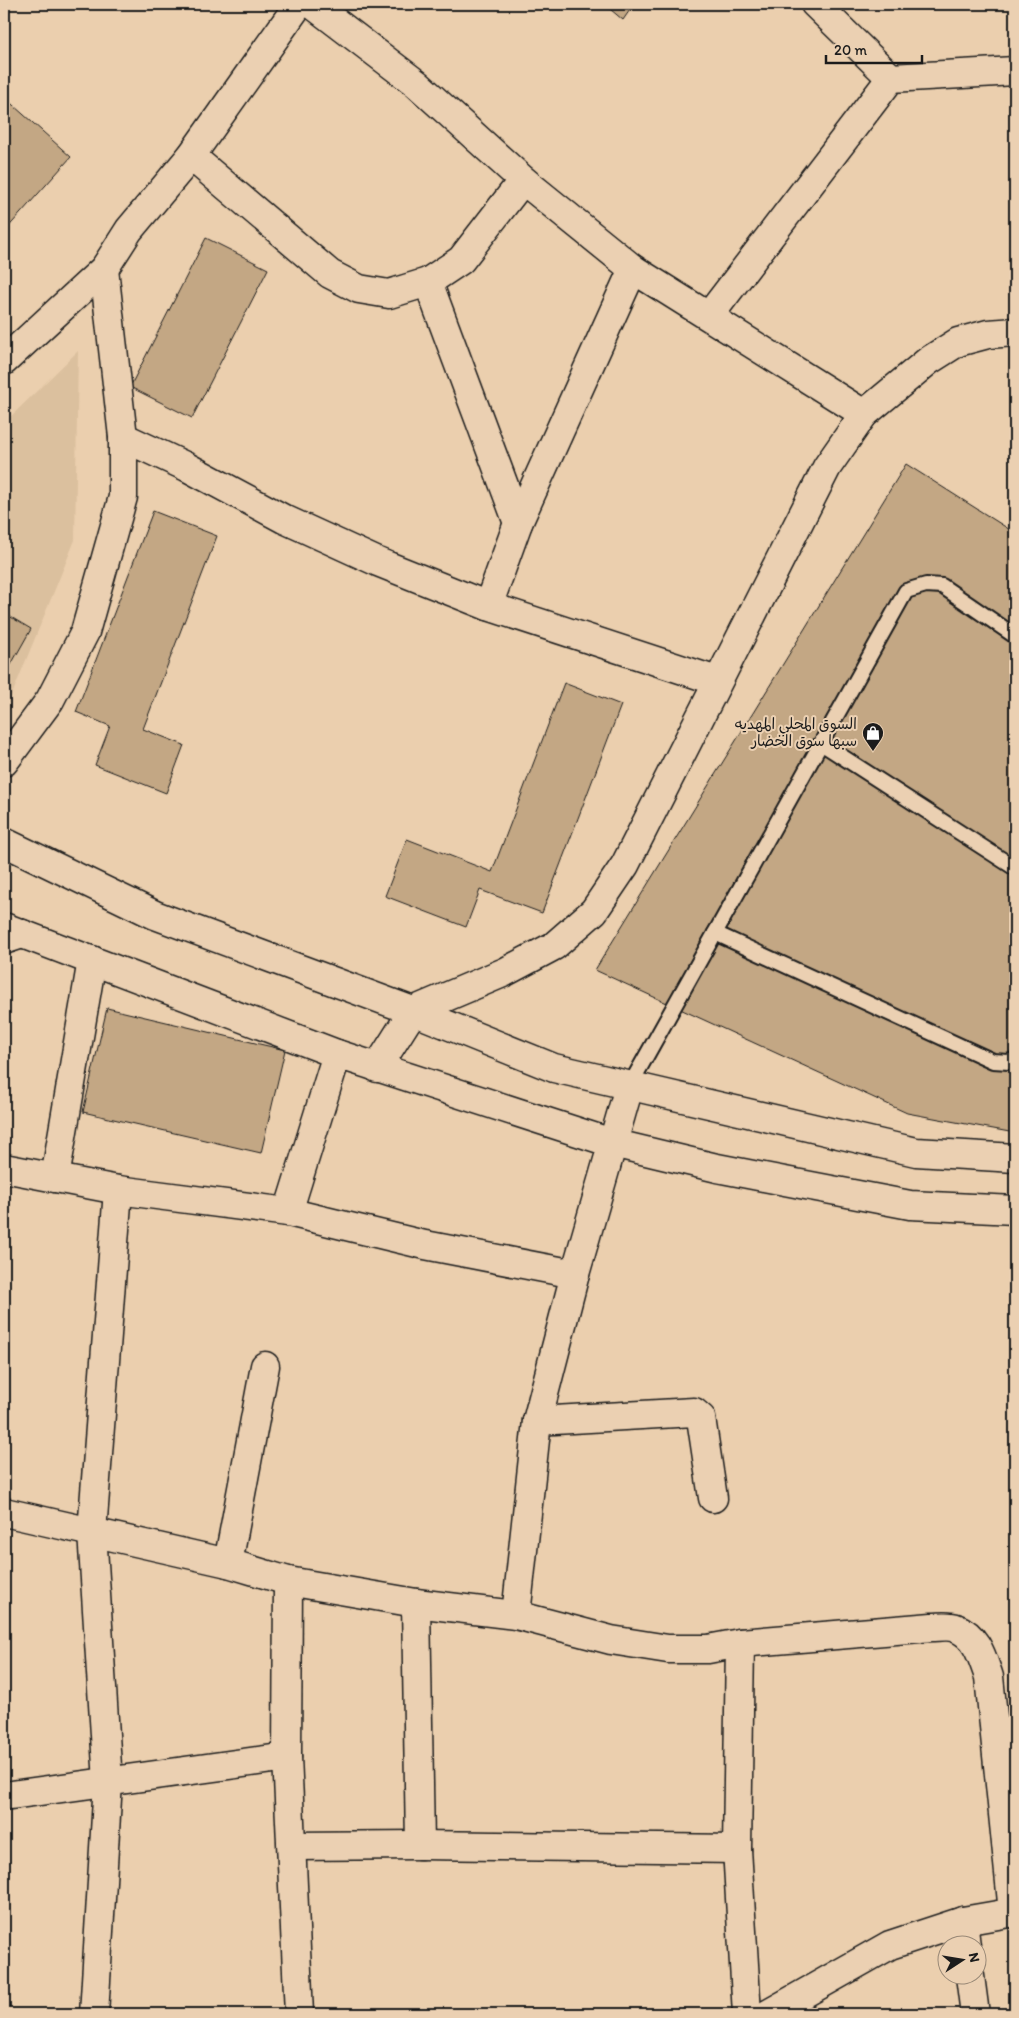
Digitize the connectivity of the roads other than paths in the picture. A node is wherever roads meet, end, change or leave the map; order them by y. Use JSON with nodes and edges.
{"nodes":[{"id":1,"x":815,"y":4,"type":"edge"},
{"id":2,"x":295,"y":6,"type":"edge"},
{"id":3,"x":1015,"y":71,"type":"edge"},
{"id":4,"x":891,"y":78,"type":"junction"},
{"id":5,"x":191,"y":156,"type":"junction"},
{"id":6,"x":523,"y":180,"type":"junction"},
{"id":7,"x":104,"y":269,"type":"junction"},
{"id":8,"x":633,"y":269,"type":"junction"},
{"id":9,"x":428,"y":282,"type":"junction"},
{"id":10,"x":709,"y":316,"type":"junction"},
{"id":11,"x":1015,"y":332,"type":"edge"},
{"id":12,"x":4,"y":361,"type":"edge"},
{"id":13,"x":864,"y":414,"type":"junction"},
{"id":14,"x":123,"y":437,"type":"junction"},
{"id":15,"x":518,"y":523,"type":"junction"},
{"id":16,"x":488,"y":606,"type":"junction"},
{"id":17,"x":1015,"y":636,"type":"edge"},
{"id":18,"x":717,"y":681,"type":"junction"},
{"id":19,"x":821,"y":742,"type":"junction"},
{"id":20,"x":4,"y":762,"type":"edge"},
{"id":21,"x":4,"y":842,"type":"edge"},
{"id":22,"x":1015,"y":868,"type":"edge"},
{"id":23,"x":714,"y":933,"type":"junction"},
{"id":24,"x":10,"y":934,"type":"edge"},
{"id":25,"x":92,"y":960,"type":"junction"},
{"id":26,"x":413,"y":1011,"type":"junction"},
{"id":27,"x":337,"y":1054,"type":"junction"},
{"id":28,"x":1015,"y":1059,"type":"edge"},
{"id":29,"x":378,"y":1068,"type":"junction"},
{"id":30,"x":629,"y":1087,"type":"junction"},
{"id":31,"x":612,"y":1143,"type":"junction"},
{"id":32,"x":1015,"y":1158,"type":"edge"},
{"id":33,"x":4,"y":1168,"type":"edge"},
{"id":34,"x":55,"y":1178,"type":"junction"},
{"id":35,"x":118,"y":1190,"type":"junction"},
{"id":36,"x":1015,"y":1210,"type":"edge"},
{"id":37,"x":288,"y":1212,"type":"junction"},
{"id":38,"x":575,"y":1274,"type":"junction"},
{"id":39,"x":264,"y":1366,"type":"dead end"},
{"id":40,"x":537,"y":1421,"type":"junction"},
{"id":41,"x":713,"y":1498,"type":"dead end"},
{"id":42,"x":4,"y":1512,"type":"edge"},
{"id":43,"x":92,"y":1532,"type":"junction"},
{"id":44,"x":228,"y":1563,"type":"junction"},
{"id":45,"x":288,"y":1581,"type":"junction"},
{"id":46,"x":416,"y":1603,"type":"junction"},
{"id":47,"x":516,"y":1615,"type":"junction"},
{"id":48,"x":740,"y":1643,"type":"junction"},
{"id":49,"x":287,"y":1757,"type":"junction"},
{"id":50,"x":108,"y":1782,"type":"junction"},
{"id":51,"x":4,"y":1796,"type":"edge"},
{"id":52,"x":420,"y":1845,"type":"junction"},
{"id":53,"x":292,"y":1846,"type":"junction"},
{"id":54,"x":737,"y":1849,"type":"junction"},
{"id":55,"x":1014,"y":1912,"type":"edge"},
{"id":56,"x":964,"y":1933,"type":"edge"},
{"id":57,"x":971,"y":1986,"type":"edge"},
{"id":58,"x":94,"y":2014,"type":"edge"},
{"id":59,"x":299,"y":2014,"type":"edge"},
{"id":60,"x":747,"y":2014,"type":"edge"},
{"id":61,"x":768,"y":2014,"type":"edge"},
{"id":62,"x":975,"y":2014,"type":"edge"}],
"edges":[{"from":1,"to":4,"type":"street"},
{"from":2,"to":5,"type":"street"},
{"from":2,"to":6,"type":"street"},
{"from":3,"to":4,"type":"street"},
{"from":4,"to":10,"type":"street"},
{"from":5,"to":7,"type":"street"},
{"from":5,"to":9,"type":"street"},
{"from":6,"to":8,"type":"street"},
{"from":6,"to":9,"type":"street"},
{"from":7,"to":12,"type":"street"},
{"from":7,"to":14,"type":"street"},
{"from":8,"to":10,"type":"street"},
{"from":8,"to":15,"type":"street"},
{"from":9,"to":15,"type":"street"},
{"from":10,"to":13,"type":"street"},
{"from":11,"to":13,"type":"street"},
{"from":13,"to":18,"type":"street"},
{"from":14,"to":16,"type":"street"},
{"from":14,"to":20,"type":"street"},
{"from":15,"to":16,"type":"street"},
{"from":16,"to":18,"type":"street"},
{"from":17,"to":19,"type":"lane"},
{"from":18,"to":26,"type":"street"},
{"from":19,"to":22,"type":"lane"},
{"from":19,"to":23,"type":"lane"},
{"from":21,"to":26,"type":"street"},
{"from":23,"to":28,"type":"lane"},
{"from":23,"to":30,"type":"lane"},
{"from":24,"to":25,"type":"street"},
{"from":25,"to":27,"type":"street"},
{"from":25,"to":34,"type":"street"},
{"from":26,"to":29,"type":"street"},
{"from":26,"to":30,"type":"street"},
{"from":27,"to":29,"type":"street"},
{"from":27,"to":37,"type":"street"},
{"from":29,"to":31,"type":"street"},
{"from":30,"to":31,"type":"street"},
{"from":30,"to":32,"type":"street"},
{"from":31,"to":36,"type":"street"},
{"from":31,"to":38,"type":"street"},
{"from":33,"to":34,"type":"street"},
{"from":34,"to":35,"type":"street"},
{"from":35,"to":37,"type":"street"},
{"from":35,"to":43,"type":"street"},
{"from":37,"to":38,"type":"street"},
{"from":38,"to":40,"type":"street"},
{"from":39,"to":44,"type":"street"},
{"from":40,"to":41,"type":"street"},
{"from":40,"to":47,"type":"street"},
{"from":42,"to":43,"type":"street"},
{"from":43,"to":44,"type":"street"},
{"from":43,"to":50,"type":"street"},
{"from":44,"to":45,"type":"street"},
{"from":45,"to":46,"type":"street"},
{"from":45,"to":49,"type":"street"},
{"from":46,"to":47,"type":"street"},
{"from":46,"to":52,"type":"street"},
{"from":47,"to":48,"type":"street"},
{"from":48,"to":54,"type":"street"},
{"from":48,"to":55,"type":"street"},
{"from":49,"to":50,"type":"street"},
{"from":49,"to":53,"type":"street"},
{"from":50,"to":51,"type":"street"},
{"from":50,"to":58,"type":"street"},
{"from":52,"to":53,"type":"street"},
{"from":52,"to":54,"type":"street"},
{"from":53,"to":59,"type":"street"},
{"from":54,"to":60,"type":"street"},
{"from":55,"to":56,"type":"street"},
{"from":56,"to":61,"type":"street"},
{"from":57,"to":62,"type":"street"}]}
